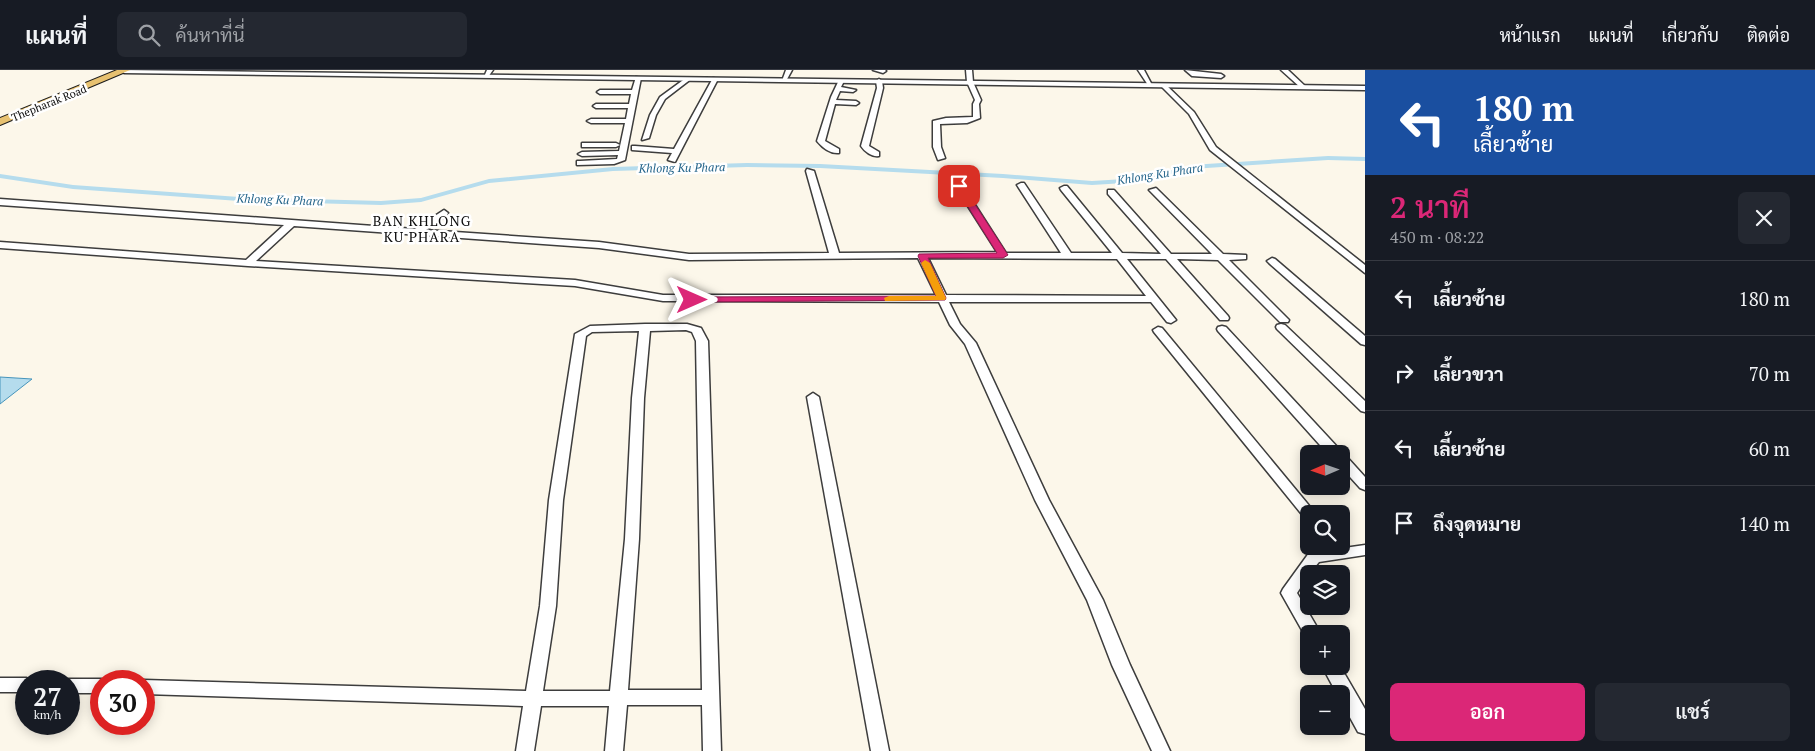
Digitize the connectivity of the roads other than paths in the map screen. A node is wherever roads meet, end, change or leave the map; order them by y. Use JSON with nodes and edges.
{"nodes":[{"id":1,"x":109,"y":70,"type":"edge"},
{"id":2,"x":124,"y":70,"type":"edge"},
{"id":3,"x":876,"y":70,"type":"edge"},
{"id":4,"x":883,"y":70,"type":"edge"},
{"id":5,"x":969,"y":70,"type":"edge"},
{"id":6,"x":1141,"y":70,"type":"edge"},
{"id":7,"x":1188,"y":70,"type":"edge"},
{"id":8,"x":1216,"y":70,"type":"edge"},
{"id":9,"x":1284,"y":70,"type":"edge"},
{"id":10,"x":488,"y":73,"type":"edge"},
{"id":11,"x":784,"y":76,"type":"edge"},
{"id":12,"x":688,"y":79,"type":"junction"},
{"id":13,"x":715,"y":79,"type":"junction"},
{"id":14,"x":844,"y":79,"type":"junction"},
{"id":15,"x":879,"y":81,"type":"junction"},
{"id":16,"x":970,"y":82,"type":"junction"},
{"id":17,"x":1223,"y":82,"type":"junction"},
{"id":18,"x":1150,"y":84,"type":"junction"},
{"id":19,"x":1163,"y":85,"type":"junction"},
{"id":20,"x":606,"y":86,"type":"dead end"},
{"id":21,"x":1303,"y":87,"type":"junction"},
{"id":22,"x":1365,"y":88,"type":"edge"},
{"id":23,"x":837,"y":89,"type":"junction"},
{"id":24,"x":853,"y":90,"type":"dead end"},
{"id":25,"x":832,"y":102,"type":"junction"},
{"id":26,"x":633,"y":103,"type":"junction"},
{"id":27,"x":856,"y":103,"type":"dead end"},
{"id":28,"x":0,"y":116,"type":"edge"},
{"id":29,"x":0,"y":122,"type":"edge"},
{"id":30,"x":626,"y":136,"type":"junction"},
{"id":31,"x":645,"y":138,"type":"dead end"},
{"id":32,"x":585,"y":145,"type":"dead end"},
{"id":33,"x":635,"y":148,"type":"dead end"},
{"id":34,"x":623,"y":149,"type":"junction"},
{"id":35,"x":676,"y":151,"type":"junction"},
{"id":36,"x":836,"y":151,"type":"dead end"},
{"id":37,"x":582,"y":154,"type":"dead end"},
{"id":38,"x":876,"y":154,"type":"dead end"},
{"id":39,"x":941,"y":158,"type":"dead end"},
{"id":40,"x":672,"y":160,"type":"dead end"},
{"id":41,"x":580,"y":164,"type":"dead end"},
{"id":42,"x":810,"y":171,"type":"dead end"},
{"id":43,"x":1021,"y":185,"type":"dead end"},
{"id":44,"x":959,"y":186,"type":"dead end"},
{"id":45,"x":1064,"y":188,"type":"dead end"},
{"id":46,"x":1153,"y":190,"type":"dead end"},
{"id":47,"x":1111,"y":192,"type":"dead end"},
{"id":48,"x":0,"y":202,"type":"edge"},
{"id":49,"x":444,"y":213,"type":"dead end"},
{"id":50,"x":292,"y":223,"type":"junction"},
{"id":51,"x":418,"y":232,"type":"junction"},
{"id":52,"x":0,"y":245,"type":"edge"},
{"id":53,"x":1003,"y":255,"type":"junction"},
{"id":54,"x":835,"y":256,"type":"junction"},
{"id":55,"x":922,"y":256,"type":"junction"},
{"id":56,"x":1068,"y":256,"type":"junction"},
{"id":57,"x":1119,"y":256,"type":"junction"},
{"id":58,"x":1169,"y":256,"type":"junction"},
{"id":59,"x":1221,"y":257,"type":"junction"},
{"id":60,"x":1244,"y":257,"type":"dead end"},
{"id":61,"x":1272,"y":261,"type":"dead end"},
{"id":62,"x":248,"y":263,"type":"junction"},
{"id":63,"x":1365,"y":270,"type":"edge"},
{"id":64,"x":942,"y":298,"type":"junction"},
{"id":65,"x":1153,"y":299,"type":"junction"},
{"id":66,"x":1171,"y":320,"type":"dead end"},
{"id":67,"x":645,"y":327,"type":"junction"},
{"id":68,"x":1158,"y":330,"type":"dead end"},
{"id":69,"x":1365,"y":342,"type":"edge"},
{"id":70,"x":813,"y":397,"type":"dead end"},
{"id":71,"x":1365,"y":408,"type":"edge"},
{"id":72,"x":1328,"y":445,"type":"edge"},
{"id":73,"x":1350,"y":469,"type":"edge"},
{"id":74,"x":1365,"y":485,"type":"edge"},
{"id":75,"x":1302,"y":505,"type":"edge"},
{"id":76,"x":1350,"y":549,"type":"edge"},
{"id":77,"x":1365,"y":550,"type":"edge"},
{"id":78,"x":1320,"y":555,"type":"edge"},
{"id":79,"x":1308,"y":625,"type":"edge"},
{"id":80,"x":1336,"y":675,"type":"edge"},
{"id":81,"x":0,"y":685,"type":"edge"},
{"id":82,"x":15,"y":685,"type":"edge"},
{"id":83,"x":155,"y":687,"type":"edge"},
{"id":84,"x":709,"y":697,"type":"junction"},
{"id":85,"x":618,"y":698,"type":"junction"},
{"id":86,"x":533,"y":699,"type":"junction"},
{"id":87,"x":1365,"y":726,"type":"edge"},
{"id":88,"x":525,"y":751,"type":"edge"},
{"id":89,"x":614,"y":751,"type":"edge"},
{"id":90,"x":712,"y":751,"type":"edge"},
{"id":91,"x":880,"y":751,"type":"edge"},
{"id":92,"x":1161,"y":751,"type":"edge"}],
"edges":[{"from":1,"to":28,"type":"main road","name":"Thepharak Road"},
{"from":2,"to":10,"type":"street"},
{"from":2,"to":29,"type":"main road","name":"Thepharak Road"},
{"from":3,"to":4,"type":"street"},
{"from":5,"to":16,"type":"street"},
{"from":6,"to":18,"type":"street"},
{"from":7,"to":17,"type":"street"},
{"from":8,"to":17,"type":"street"},
{"from":9,"to":21,"type":"street"},
{"from":10,"to":26,"type":"street"},
{"from":11,"to":13,"type":"street"},
{"from":11,"to":14,"type":"street"},
{"from":12,"to":13,"type":"street"},
{"from":12,"to":26,"type":"street"},
{"from":12,"to":31,"type":"street"},
{"from":13,"to":35,"type":"street"},
{"from":14,"to":15,"type":"street"},
{"from":14,"to":23,"type":"street"},
{"from":15,"to":16,"type":"street"},
{"from":15,"to":38,"type":"street"},
{"from":16,"to":18,"type":"street"},
{"from":16,"to":39,"type":"street"},
{"from":17,"to":19,"type":"street"},
{"from":17,"to":21,"type":"street"},
{"from":18,"to":19,"type":"street"},
{"from":19,"to":63,"type":"street"},
{"from":20,"to":26,"type":"street"},
{"from":21,"to":22,"type":"street"},
{"from":23,"to":24,"type":"street"},
{"from":23,"to":25,"type":"street"},
{"from":25,"to":27,"type":"street"},
{"from":25,"to":36,"type":"street"},
{"from":26,"to":26,"type":"street"},
{"from":26,"to":30,"type":"street"},
{"from":26,"to":30,"type":"street"},
{"from":30,"to":34,"type":"street"},
{"from":32,"to":34,"type":"street"},
{"from":33,"to":35,"type":"street"},
{"from":34,"to":37,"type":"street"},
{"from":34,"to":41,"type":"street"},
{"from":35,"to":40,"type":"street"},
{"from":42,"to":54,"type":"street"},
{"from":43,"to":56,"type":"street"},
{"from":44,"to":53,"type":"street"},
{"from":45,"to":57,"type":"street"},
{"from":46,"to":59,"type":"street"},
{"from":47,"to":58,"type":"street"},
{"from":48,"to":50,"type":"street"},
{"from":49,"to":51,"type":"street"},
{"from":50,"to":51,"type":"street"},
{"from":50,"to":62,"type":"street"},
{"from":51,"to":54,"type":"street"},
{"from":52,"to":62,"type":"street"},
{"from":53,"to":55,"type":"street"},
{"from":53,"to":56,"type":"street"},
{"from":54,"to":55,"type":"street"},
{"from":55,"to":64,"type":"street"},
{"from":56,"to":57,"type":"street"},
{"from":57,"to":58,"type":"street"},
{"from":57,"to":65,"type":"street"},
{"from":58,"to":59,"type":"street"},
{"from":58,"to":72,"type":"street"},
{"from":59,"to":60,"type":"street"},
{"from":59,"to":71,"type":"street"},
{"from":61,"to":69,"type":"street"},
{"from":62,"to":64,"type":"street"},
{"from":64,"to":65,"type":"street"},
{"from":64,"to":92,"type":"street"},
{"from":65,"to":66,"type":"street"},
{"from":67,"to":84,"type":"street"},
{"from":67,"to":85,"type":"street"},
{"from":67,"to":86,"type":"street"},
{"from":68,"to":75,"type":"street"},
{"from":70,"to":91,"type":"street"},
{"from":73,"to":74,"type":"street"},
{"from":76,"to":77,"type":"street"},
{"from":78,"to":79,"type":"street"},
{"from":80,"to":87,"type":"street"},
{"from":81,"to":82,"type":"street"},
{"from":83,"to":86,"type":"street"},
{"from":84,"to":85,"type":"street"},
{"from":84,"to":90,"type":"street"},
{"from":85,"to":86,"type":"street"},
{"from":85,"to":89,"type":"street"},
{"from":86,"to":88,"type":"street"}]}
